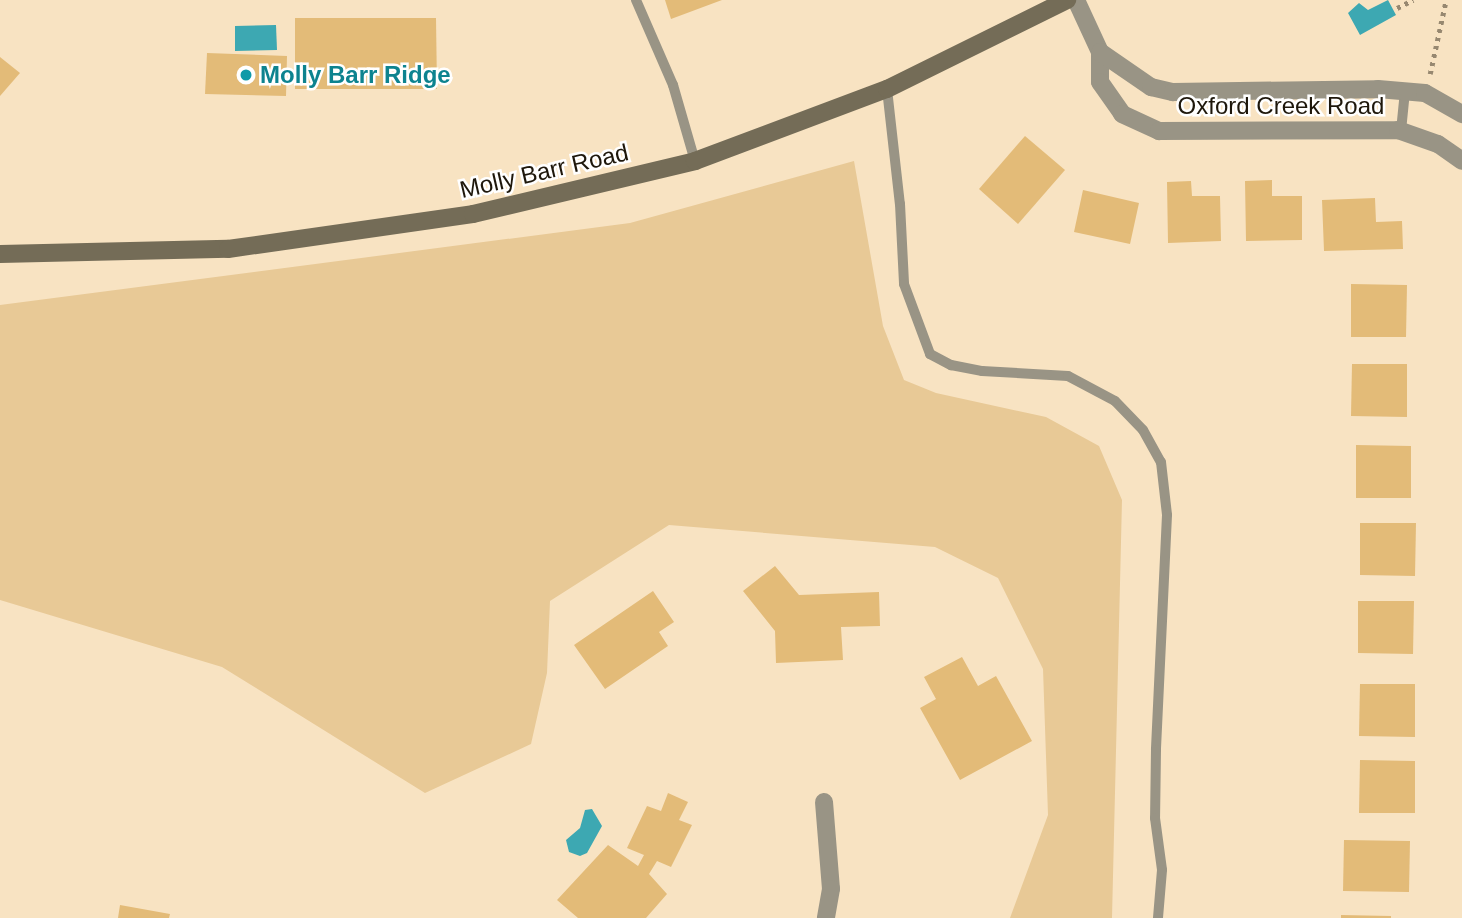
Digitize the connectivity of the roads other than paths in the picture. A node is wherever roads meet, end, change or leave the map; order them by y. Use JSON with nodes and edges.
{"nodes":[{"id":1,"x":636,"y":0,"type":"edge"},
{"id":2,"x":1067,"y":0,"type":"edge"},
{"id":3,"x":1076,"y":0,"type":"edge"},
{"id":4,"x":1100,"y":52,"type":"junction"},
{"id":5,"x":887,"y":89,"type":"junction"},
{"id":6,"x":1405,"y":91,"type":"junction"},
{"id":7,"x":1462,"y":114,"type":"edge"},
{"id":8,"x":1401,"y":131,"type":"junction"},
{"id":9,"x":695,"y":161,"type":"junction"},
{"id":10,"x":1462,"y":161,"type":"edge"},
{"id":11,"x":0,"y":254,"type":"edge"},
{"id":12,"x":824,"y":802,"type":"dead end"},
{"id":13,"x":826,"y":918,"type":"edge"},
{"id":14,"x":1158,"y":918,"type":"edge"}],
"edges":[{"from":1,"to":9,"type":"lane"},
{"from":2,"to":5,"type":"main road","name":"Molly Barr Road"},
{"from":3,"to":4,"type":"street","name":"Oxford Creek Road"},
{"from":4,"to":6,"type":"street","name":"Oxford Creek Road"},
{"from":4,"to":8,"type":"street","name":"Oxford Creek Road"},
{"from":5,"to":9,"type":"main road","name":"Molly Barr Road"},
{"from":5,"to":14,"type":"lane"},
{"from":6,"to":7,"type":"street","name":"Oxford Creek Road"},
{"from":6,"to":8,"type":"lane"},
{"from":8,"to":10,"type":"street","name":"Oxford Creek Road"},
{"from":9,"to":11,"type":"main road","name":"Molly Barr Road"},
{"from":12,"to":13,"type":"street"}]}
